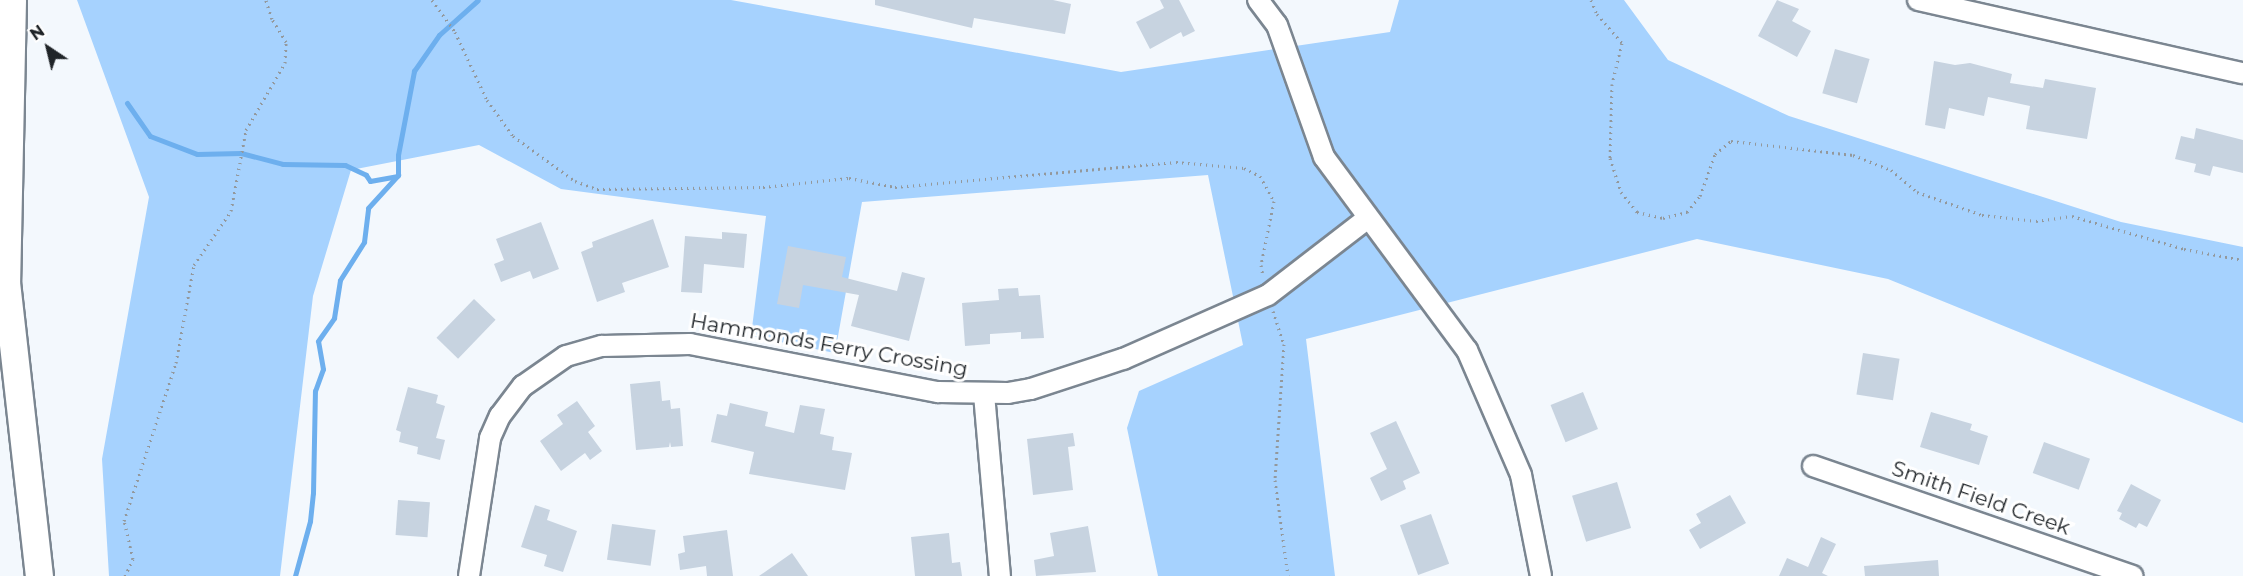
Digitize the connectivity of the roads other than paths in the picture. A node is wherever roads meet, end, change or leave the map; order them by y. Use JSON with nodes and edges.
{"nodes":[{"id":1,"x":12,"y":0,"type":"edge"},
{"id":2,"x":1258,"y":0,"type":"edge"},
{"id":3,"x":1918,"y":0,"type":"edge"},
{"id":4,"x":2243,"y":73,"type":"edge"},
{"id":5,"x":1368,"y":218,"type":"junction"},
{"id":6,"x":984,"y":394,"type":"junction"},
{"id":7,"x":1813,"y":466,"type":"dead end"},
{"id":8,"x":39,"y":576,"type":"edge"},
{"id":9,"x":469,"y":576,"type":"edge"},
{"id":10,"x":1000,"y":576,"type":"edge"},
{"id":11,"x":1541,"y":576,"type":"edge"},
{"id":12,"x":2133,"y":576,"type":"edge"}],
"edges":[{"from":1,"to":8,"type":"street"},
{"from":2,"to":5,"type":"street"},
{"from":3,"to":4,"type":"street"},
{"from":5,"to":6,"type":"street","name":"Hammonds Ferry Crossing"},
{"from":5,"to":11,"type":"street"},
{"from":6,"to":9,"type":"street","name":"Hammonds Ferry Crossing"},
{"from":6,"to":10,"type":"street"},
{"from":7,"to":12,"type":"street","name":"Smith Field Creek"}]}
